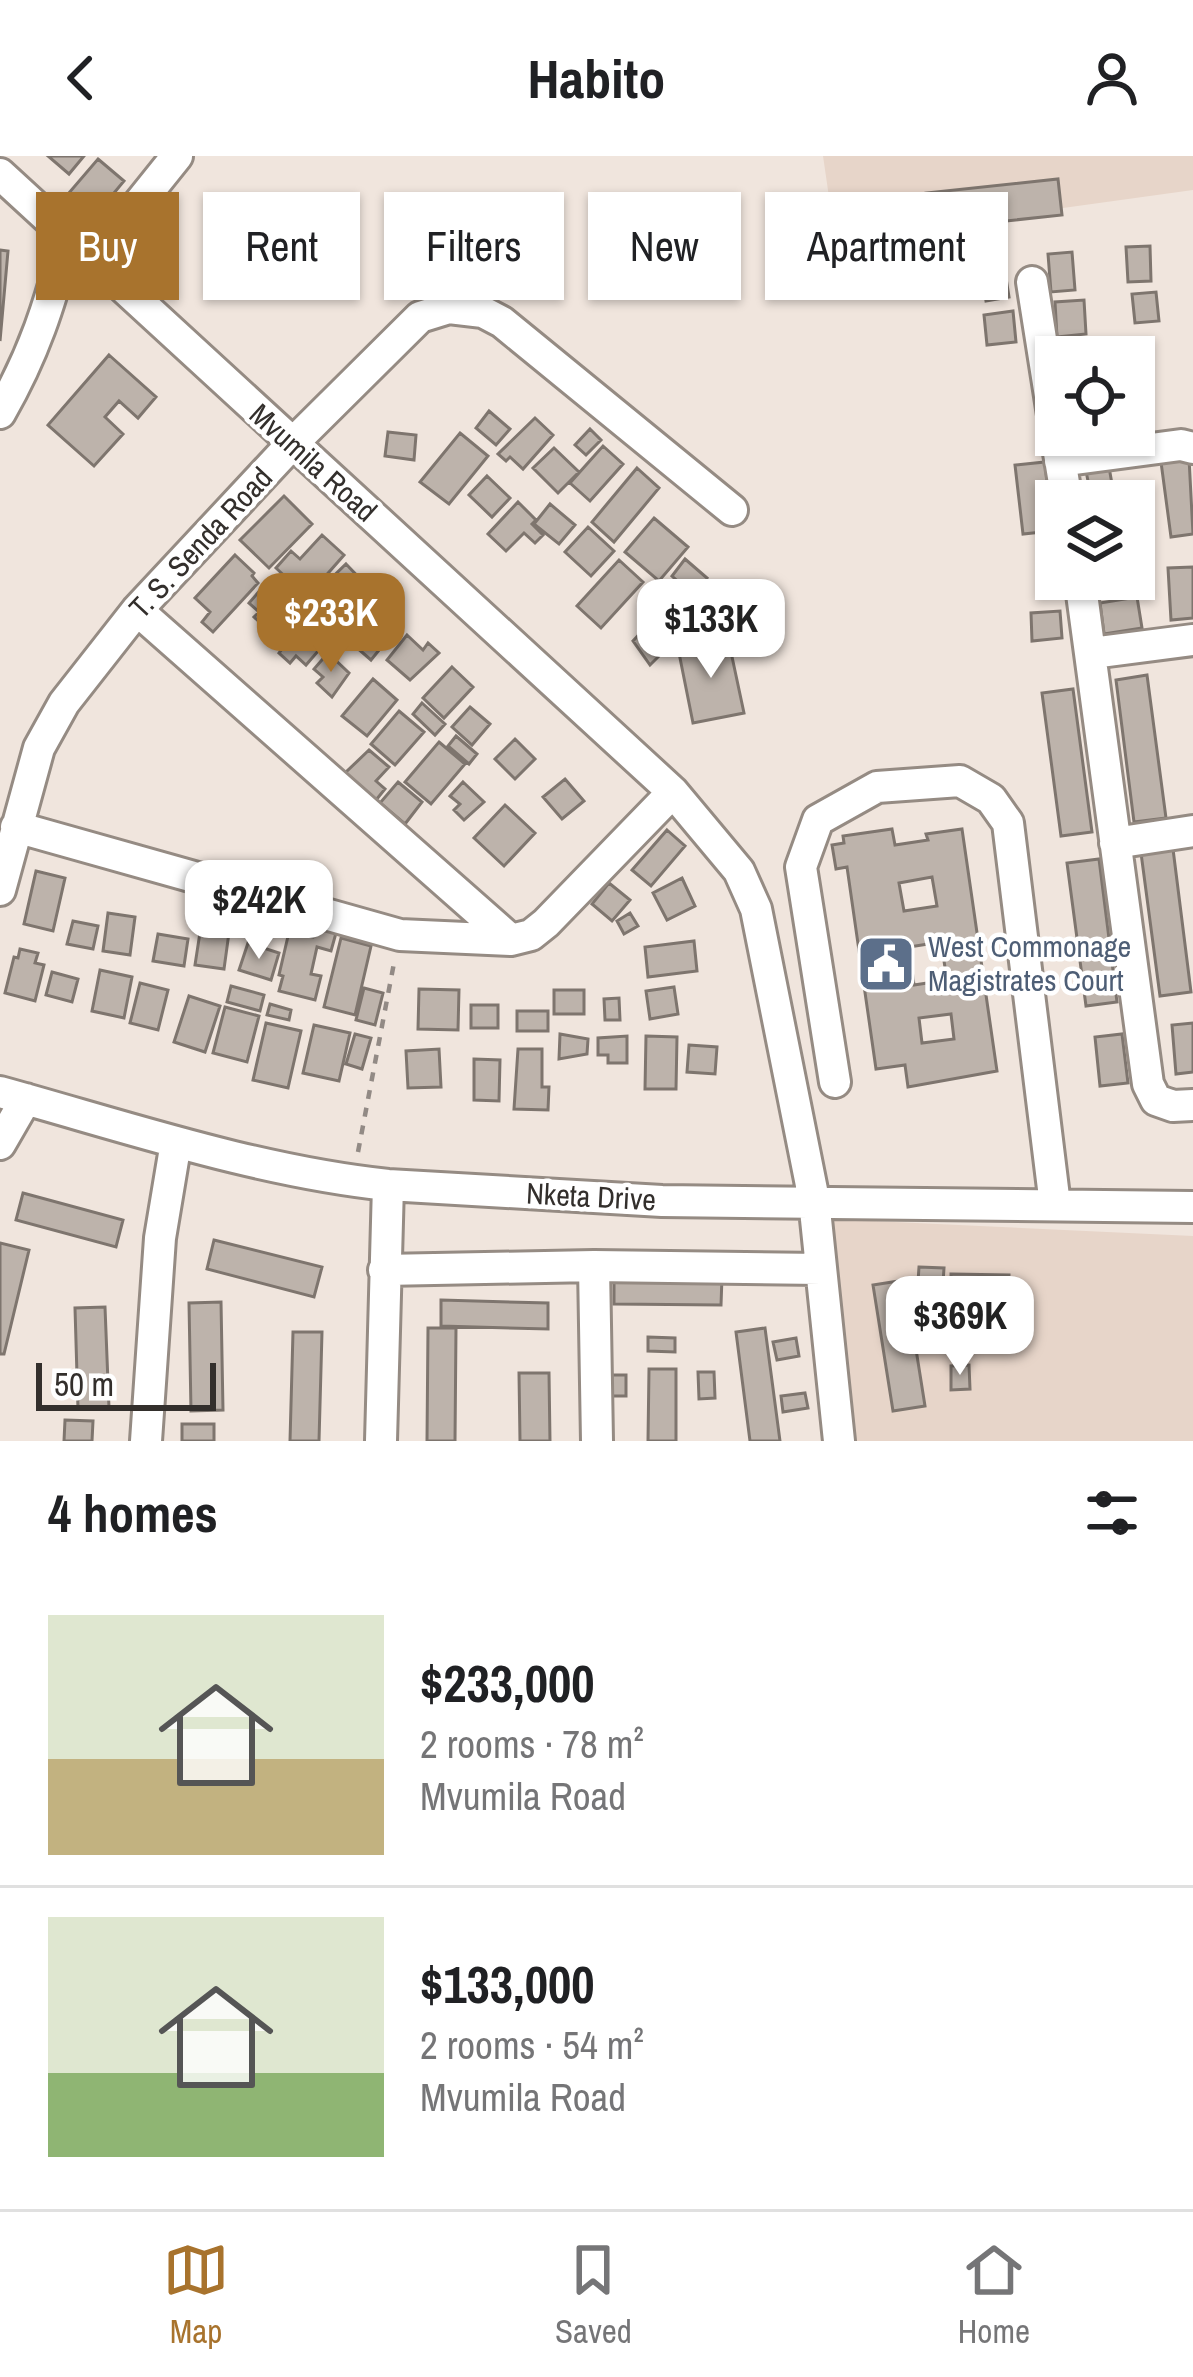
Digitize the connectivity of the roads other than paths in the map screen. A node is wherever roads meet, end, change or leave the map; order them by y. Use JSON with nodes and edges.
{"nodes":[{"id":1,"x":177,"y":156,"type":"edge"},
{"id":2,"x":0,"y":174,"type":"edge"},
{"id":3,"x":148,"y":192,"type":"edge"},
{"id":4,"x":36,"y":208,"type":"edge"},
{"id":5,"x":1033,"y":282,"type":"dead end"},
{"id":6,"x":51,"y":300,"type":"edge"},
{"id":7,"x":133,"y":300,"type":"edge"},
{"id":8,"x":1041,"y":336,"type":"edge"},
{"id":9,"x":0,"y":413,"type":"edge"},
{"id":10,"x":291,"y":445,"type":"junction"},
{"id":11,"x":1155,"y":445,"type":"edge"},
{"id":12,"x":1193,"y":448,"type":"edge"},
{"id":13,"x":732,"y":510,"type":"dead end"},
{"id":14,"x":1083,"y":600,"type":"edge"},
{"id":15,"x":137,"y":610,"type":"junction"},
{"id":16,"x":1193,"y":640,"type":"edge"},
{"id":17,"x":1092,"y":653,"type":"junction"},
{"id":18,"x":673,"y":792,"type":"junction"},
{"id":19,"x":16,"y":827,"type":"junction"},
{"id":20,"x":1193,"y":831,"type":"edge"},
{"id":21,"x":1115,"y":843,"type":"junction"},
{"id":22,"x":0,"y":890,"type":"edge"},
{"id":23,"x":812,"y":935,"type":"junction"},
{"id":24,"x":511,"y":940,"type":"junction"},
{"id":25,"x":766,"y":951,"type":"junction"},
{"id":26,"x":835,"y":1082,"type":"dead end"},
{"id":27,"x":13,"y":1096,"type":"edge"},
{"id":28,"x":1193,"y":1105,"type":"edge"},
{"id":29,"x":176,"y":1142,"type":"junction"},
{"id":30,"x":0,"y":1144,"type":"edge"},
{"id":31,"x":388,"y":1185,"type":"junction"},
{"id":32,"x":814,"y":1200,"type":"junction"},
{"id":33,"x":1055,"y":1205,"type":"junction"},
{"id":34,"x":1193,"y":1207,"type":"edge"},
{"id":35,"x":594,"y":1266,"type":"junction"},
{"id":36,"x":820,"y":1269,"type":"junction"},
{"id":37,"x":384,"y":1270,"type":"junction"},
{"id":38,"x":146,"y":1441,"type":"edge"},
{"id":39,"x":381,"y":1441,"type":"edge"},
{"id":40,"x":597,"y":1441,"type":"edge"},
{"id":41,"x":838,"y":1441,"type":"edge"}],
"edges":[{"from":1,"to":3,"type":"street"},
{"from":2,"to":4,"type":"street","name":"Mvumila Road"},
{"from":5,"to":8,"type":"street"},
{"from":6,"to":9,"type":"street"},
{"from":7,"to":10,"type":"street","name":"Mvumila Road"},
{"from":10,"to":13,"type":"street","name":"T. S. Senda Road"},
{"from":10,"to":15,"type":"street","name":"T. S. Senda Road"},
{"from":10,"to":18,"type":"street","name":"Mvumila Road"},
{"from":11,"to":12,"type":"street"},
{"from":14,"to":17,"type":"street"},
{"from":15,"to":19,"type":"street","name":"T. S. Senda Road"},
{"from":15,"to":24,"type":"street"},
{"from":16,"to":17,"type":"street"},
{"from":17,"to":21,"type":"street"},
{"from":18,"to":24,"type":"street"},
{"from":18,"to":25,"type":"street","name":"Mvumila Road"},
{"from":19,"to":22,"type":"street","name":"T. S. Senda Road"},
{"from":19,"to":24,"type":"street"},
{"from":20,"to":21,"type":"street"},
{"from":21,"to":28,"type":"street"},
{"from":23,"to":25,"type":"street"},
{"from":23,"to":26,"type":"street"},
{"from":23,"to":33,"type":"street"},
{"from":25,"to":32,"type":"street","name":"Mvumila Road"},
{"from":27,"to":29,"type":"street","name":"Nketa Drive"},
{"from":27,"to":30,"type":"street"},
{"from":29,"to":31,"type":"street","name":"Nketa Drive"},
{"from":29,"to":38,"type":"street"},
{"from":31,"to":32,"type":"street","name":"Nketa Drive"},
{"from":31,"to":37,"type":"street"},
{"from":32,"to":33,"type":"street","name":"Nketa Drive"},
{"from":32,"to":36,"type":"street","name":"Mvumila Road"},
{"from":33,"to":34,"type":"street","name":"Nketa Drive"},
{"from":35,"to":36,"type":"street"},
{"from":35,"to":37,"type":"street"},
{"from":35,"to":40,"type":"street"},
{"from":36,"to":41,"type":"street","name":"Mvumila Road"},
{"from":37,"to":39,"type":"street"}]}
